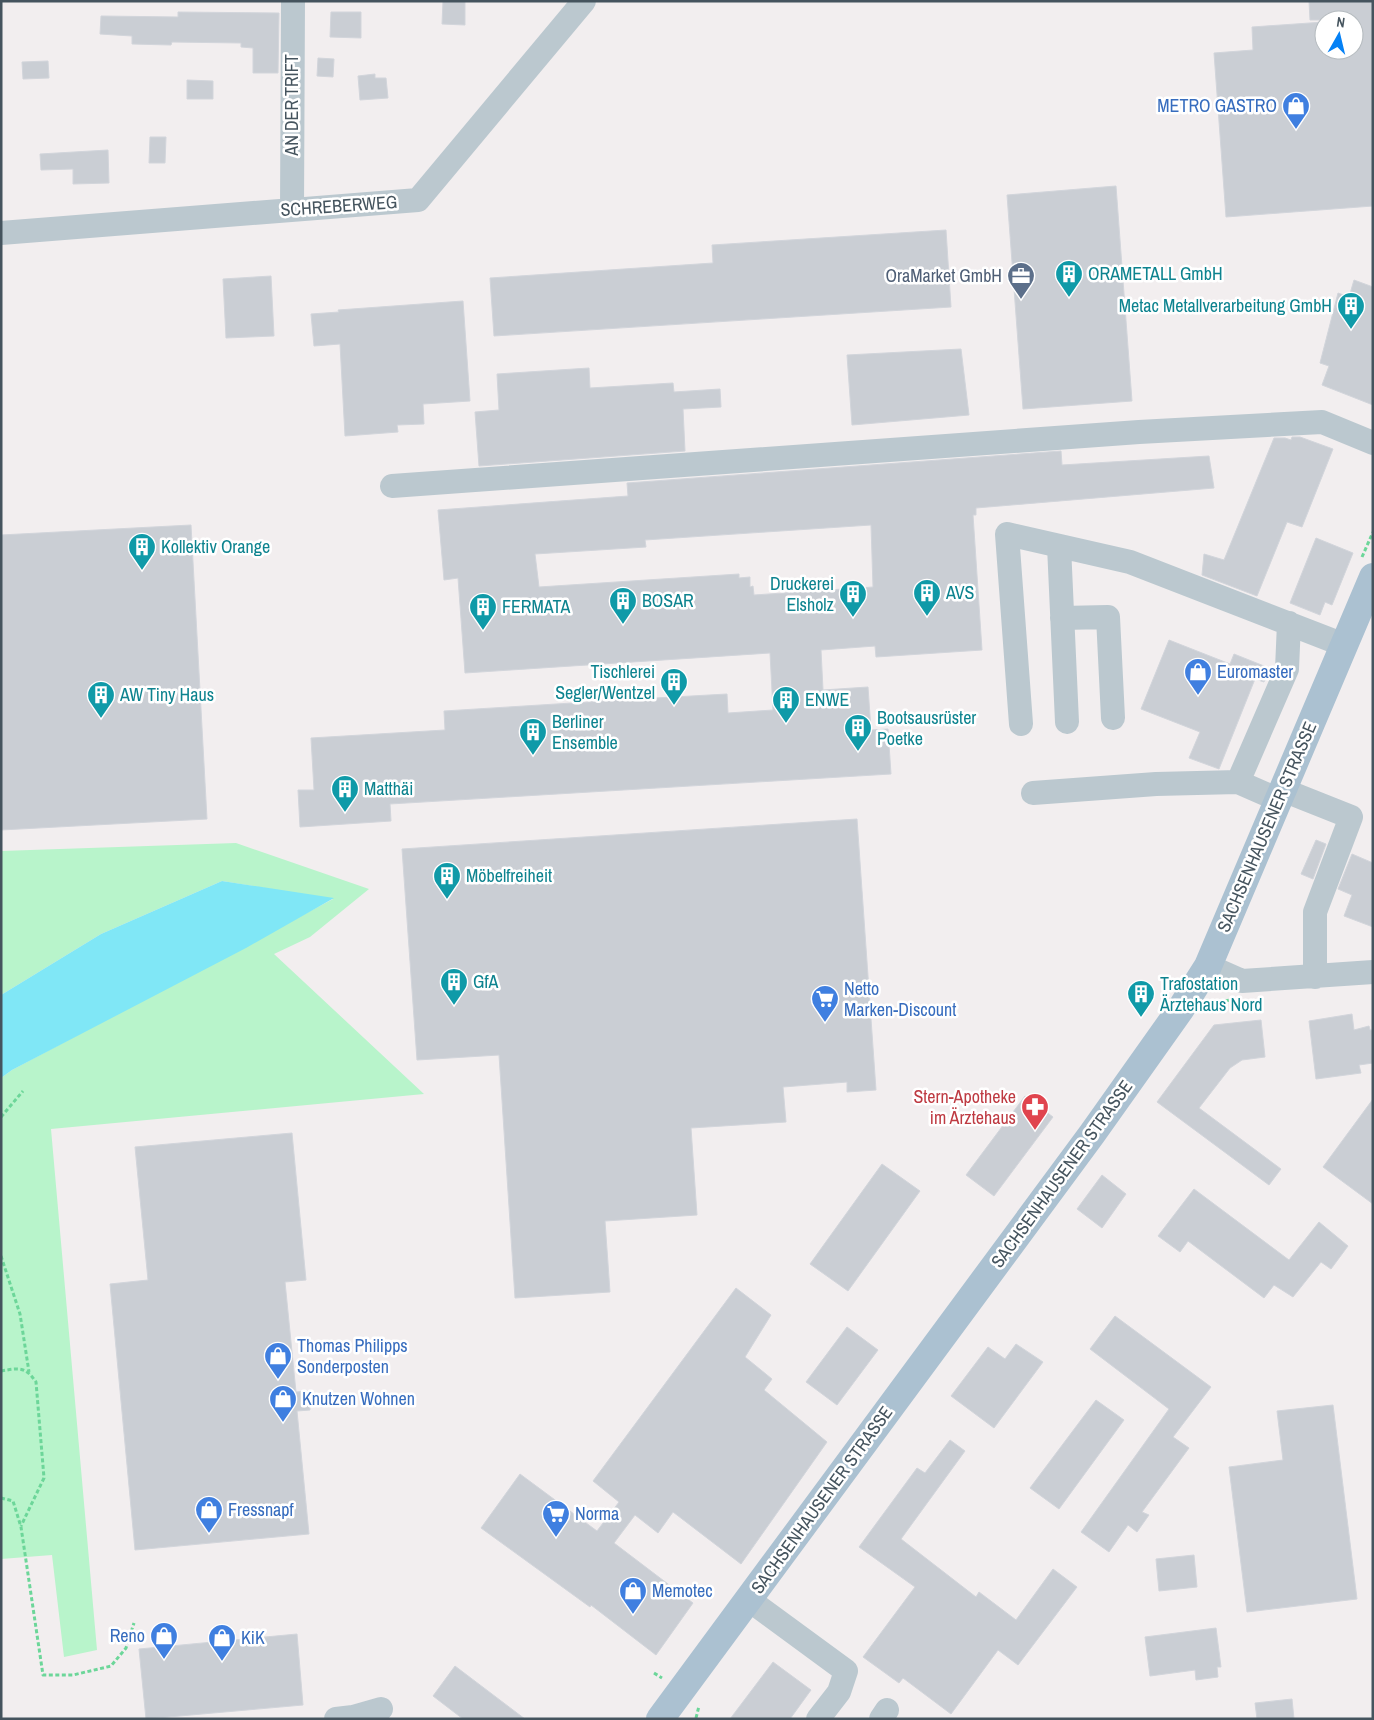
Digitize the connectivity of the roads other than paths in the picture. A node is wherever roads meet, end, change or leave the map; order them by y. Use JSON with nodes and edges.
{"nodes":[{"id":1,"x":292,"y":1,"type":"edge"},
{"id":2,"x":584,"y":1,"type":"edge"},
{"id":3,"x":292,"y":209,"type":"junction"},
{"id":4,"x":1,"y":233,"type":"edge"},
{"id":5,"x":1373,"y":443,"type":"edge"},
{"id":6,"x":392,"y":486,"type":"dead end"},
{"id":7,"x":1058,"y":546,"type":"junction"},
{"id":8,"x":1373,"y":576,"type":"edge"},
{"id":9,"x":1062,"y":618,"type":"junction"},
{"id":10,"x":1289,"y":623,"type":"junction"},
{"id":11,"x":1344,"y":645,"type":"junction"},
{"id":12,"x":1113,"y":718,"type":"dead end"},
{"id":13,"x":1067,"y":722,"type":"dead end"},
{"id":14,"x":1021,"y":724,"type":"dead end"},
{"id":15,"x":1238,"y":782,"type":"junction"},
{"id":16,"x":1033,"y":794,"type":"dead end"},
{"id":17,"x":1281,"y":795,"type":"junction"},
{"id":18,"x":1208,"y":966,"type":"junction"},
{"id":19,"x":1373,"y":972,"type":"edge"},
{"id":20,"x":1315,"y":977,"type":"junction"},
{"id":21,"x":748,"y":1599,"type":"junction"},
{"id":22,"x":381,"y":1709,"type":"dead end"},
{"id":23,"x":664,"y":1718,"type":"edge"},
{"id":24,"x":336,"y":1719,"type":"edge"},
{"id":25,"x":818,"y":1719,"type":"edge"}],
"edges":[{"from":1,"to":3,"type":"street","name":"AN DER TRIFT"},
{"from":2,"to":3,"type":"street","name":"SCHREBERWEG"},
{"from":3,"to":4,"type":"street","name":"SCHREBERWEG"},
{"from":5,"to":6,"type":"street"},
{"from":7,"to":9,"type":"street"},
{"from":7,"to":10,"type":"street"},
{"from":7,"to":14,"type":"street"},
{"from":8,"to":11,"type":"main road","name":"SACHSENHAUSENER STRASSE"},
{"from":9,"to":12,"type":"street"},
{"from":9,"to":13,"type":"street"},
{"from":10,"to":11,"type":"street"},
{"from":10,"to":15,"type":"street"},
{"from":11,"to":17,"type":"main road","name":"SACHSENHAUSENER STRASSE"},
{"from":15,"to":16,"type":"street"},
{"from":15,"to":17,"type":"street"},
{"from":17,"to":18,"type":"main road","name":"SACHSENHAUSENER STRASSE"},
{"from":17,"to":20,"type":"street"},
{"from":18,"to":20,"type":"street"},
{"from":18,"to":21,"type":"main road","name":"SACHSENHAUSENER STRASSE"},
{"from":19,"to":20,"type":"street"},
{"from":21,"to":23,"type":"main road","name":"SACHSENHAUSENER STRASSE"},
{"from":21,"to":25,"type":"street"},
{"from":22,"to":24,"type":"street"}]}
